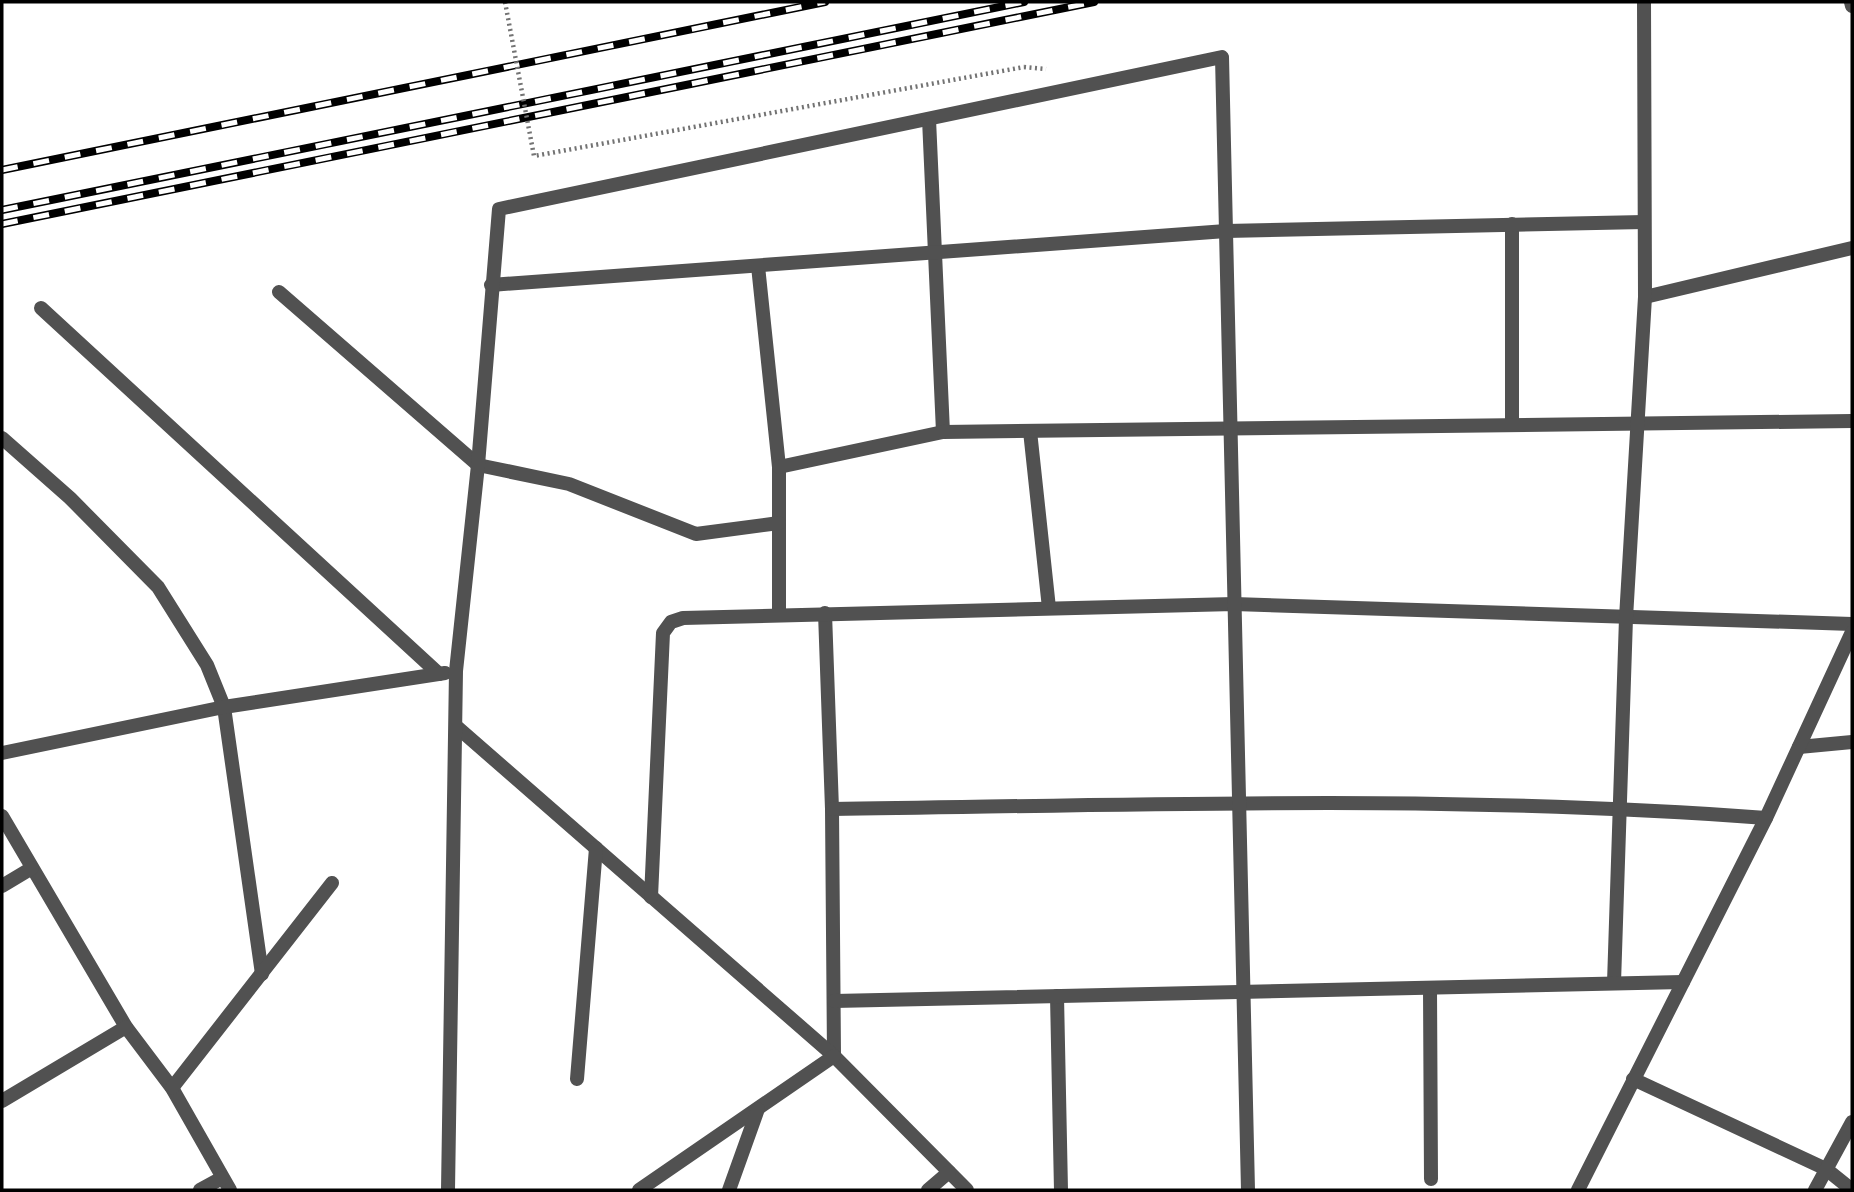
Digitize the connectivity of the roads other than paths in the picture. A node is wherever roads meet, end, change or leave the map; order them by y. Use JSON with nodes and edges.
{"nodes":[{"id":1,"x":1644,"y":2,"type":"edge"},
{"id":2,"x":929,"y":119,"type":"junction"},
{"id":3,"x":1644,"y":222,"type":"junction"},
{"id":4,"x":1512,"y":225,"type":"junction"},
{"id":5,"x":1226,"y":231,"type":"junction"},
{"id":6,"x":1852,"y":248,"type":"edge"},
{"id":7,"x":934,"y":252,"type":"junction"},
{"id":8,"x":758,"y":265,"type":"junction"},
{"id":9,"x":491,"y":285,"type":"junction"},
{"id":10,"x":279,"y":292,"type":"dead end"},
{"id":11,"x":1645,"y":297,"type":"junction"},
{"id":12,"x":41,"y":308,"type":"dead end"},
{"id":13,"x":1852,"y":421,"type":"edge"},
{"id":14,"x":1637,"y":424,"type":"junction"},
{"id":15,"x":1513,"y":425,"type":"junction"},
{"id":16,"x":1230,"y":429,"type":"junction"},
{"id":17,"x":1030,"y":431,"type":"junction"},
{"id":18,"x":943,"y":432,"type":"junction"},
{"id":19,"x":2,"y":438,"type":"edge"},
{"id":20,"x":478,"y":466,"type":"junction"},
{"id":21,"x":779,"y":467,"type":"junction"},
{"id":22,"x":779,"y":523,"type":"junction"},
{"id":23,"x":1234,"y":604,"type":"junction"},
{"id":24,"x":1049,"y":608,"type":"junction"},
{"id":25,"x":825,"y":613,"type":"junction"},
{"id":26,"x":779,"y":614,"type":"junction"},
{"id":27,"x":1626,"y":618,"type":"junction"},
{"id":28,"x":1852,"y":624,"type":"edge"},
{"id":29,"x":1852,"y":632,"type":"edge"},
{"id":30,"x":456,"y":671,"type":"junction"},
{"id":31,"x":439,"y":674,"type":"junction"},
{"id":32,"x":224,"y":707,"type":"junction"},
{"id":33,"x":457,"y":727,"type":"junction"},
{"id":34,"x":1852,"y":742,"type":"edge"},
{"id":35,"x":1798,"y":747,"type":"junction"},
{"id":36,"x":2,"y":753,"type":"edge"},
{"id":37,"x":1239,"y":804,"type":"junction"},
{"id":38,"x":1620,"y":807,"type":"junction"},
{"id":39,"x":832,"y":809,"type":"junction"},
{"id":40,"x":2,"y":816,"type":"edge"},
{"id":41,"x":1766,"y":818,"type":"junction"},
{"id":42,"x":596,"y":848,"type":"junction"},
{"id":43,"x":32,"y":868,"type":"junction"},
{"id":44,"x":332,"y":883,"type":"dead end"},
{"id":45,"x":2,"y":886,"type":"edge"},
{"id":46,"x":651,"y":897,"type":"junction"},
{"id":47,"x":262,"y":974,"type":"junction"},
{"id":48,"x":1683,"y":982,"type":"junction"},
{"id":49,"x":1614,"y":983,"type":"junction"},
{"id":50,"x":1430,"y":988,"type":"junction"},
{"id":51,"x":1243,"y":991,"type":"junction"},
{"id":52,"x":1058,"y":996,"type":"junction"},
{"id":53,"x":834,"y":1001,"type":"junction"},
{"id":54,"x":126,"y":1027,"type":"junction"},
{"id":55,"x":834,"y":1056,"type":"junction"},
{"id":56,"x":577,"y":1079,"type":"dead end"},
{"id":57,"x":1633,"y":1079,"type":"junction"},
{"id":58,"x":172,"y":1088,"type":"junction"},
{"id":59,"x":2,"y":1101,"type":"edge"},
{"id":60,"x":758,"y":1109,"type":"junction"},
{"id":61,"x":1852,"y":1122,"type":"edge"},
{"id":62,"x":1826,"y":1169,"type":"junction"},
{"id":63,"x":949,"y":1172,"type":"junction"},
{"id":64,"x":1431,"y":1179,"type":"dead end"},
{"id":65,"x":226,"y":1184,"type":"edge"},
{"id":66,"x":200,"y":1190,"type":"edge"},
{"id":67,"x":448,"y":1190,"type":"edge"},
{"id":68,"x":639,"y":1190,"type":"edge"},
{"id":69,"x":729,"y":1190,"type":"edge"},
{"id":70,"x":928,"y":1190,"type":"edge"},
{"id":71,"x":967,"y":1190,"type":"edge"},
{"id":72,"x":1061,"y":1190,"type":"edge"},
{"id":73,"x":1248,"y":1190,"type":"edge"},
{"id":74,"x":1578,"y":1190,"type":"edge"},
{"id":75,"x":1815,"y":1190,"type":"edge"},
{"id":76,"x":1852,"y":1190,"type":"edge"}],
"edges":[{"from":1,"to":3,"type":"street"},
{"from":2,"to":5,"type":"street"},
{"from":2,"to":7,"type":"street"},
{"from":2,"to":9,"type":"street"},
{"from":3,"to":4,"type":"street"},
{"from":3,"to":11,"type":"street"},
{"from":4,"to":5,"type":"street"},
{"from":4,"to":15,"type":"street"},
{"from":5,"to":7,"type":"street"},
{"from":5,"to":16,"type":"street"},
{"from":6,"to":11,"type":"street"},
{"from":7,"to":8,"type":"street"},
{"from":7,"to":18,"type":"street"},
{"from":8,"to":9,"type":"street"},
{"from":8,"to":21,"type":"street"},
{"from":9,"to":20,"type":"street"},
{"from":10,"to":20,"type":"street"},
{"from":11,"to":14,"type":"street"},
{"from":12,"to":31,"type":"street"},
{"from":13,"to":14,"type":"street"},
{"from":14,"to":15,"type":"street"},
{"from":14,"to":27,"type":"street"},
{"from":15,"to":16,"type":"street"},
{"from":16,"to":17,"type":"street"},
{"from":16,"to":23,"type":"street"},
{"from":17,"to":18,"type":"street"},
{"from":17,"to":24,"type":"street"},
{"from":18,"to":21,"type":"street"},
{"from":19,"to":32,"type":"street"},
{"from":20,"to":22,"type":"street"},
{"from":20,"to":30,"type":"street"},
{"from":21,"to":22,"type":"street"},
{"from":22,"to":26,"type":"street"},
{"from":23,"to":24,"type":"street"},
{"from":23,"to":27,"type":"street"},
{"from":23,"to":37,"type":"street"},
{"from":24,"to":25,"type":"street"},
{"from":25,"to":26,"type":"street"},
{"from":25,"to":39,"type":"street"},
{"from":26,"to":46,"type":"street"},
{"from":27,"to":28,"type":"street"},
{"from":27,"to":38,"type":"street"},
{"from":29,"to":35,"type":"street"},
{"from":30,"to":31,"type":"street"},
{"from":30,"to":33,"type":"street"},
{"from":31,"to":32,"type":"street"},
{"from":32,"to":36,"type":"street"},
{"from":32,"to":47,"type":"street"},
{"from":33,"to":42,"type":"street"},
{"from":33,"to":67,"type":"street"},
{"from":34,"to":35,"type":"street"},
{"from":35,"to":41,"type":"street"},
{"from":37,"to":38,"type":"street"},
{"from":37,"to":39,"type":"street"},
{"from":37,"to":51,"type":"street"},
{"from":38,"to":41,"type":"street"},
{"from":38,"to":49,"type":"street"},
{"from":39,"to":53,"type":"street"},
{"from":40,"to":43,"type":"street"},
{"from":41,"to":48,"type":"street"},
{"from":42,"to":46,"type":"street"},
{"from":42,"to":56,"type":"street"},
{"from":43,"to":45,"type":"street"},
{"from":43,"to":54,"type":"street"},
{"from":44,"to":47,"type":"street"},
{"from":46,"to":55,"type":"street"},
{"from":47,"to":58,"type":"street"},
{"from":48,"to":49,"type":"street"},
{"from":48,"to":57,"type":"street"},
{"from":49,"to":50,"type":"street"},
{"from":50,"to":51,"type":"street"},
{"from":50,"to":64,"type":"street"},
{"from":51,"to":52,"type":"street"},
{"from":51,"to":73,"type":"street"},
{"from":52,"to":53,"type":"street"},
{"from":52,"to":72,"type":"street"},
{"from":53,"to":55,"type":"street"},
{"from":54,"to":58,"type":"street"},
{"from":54,"to":59,"type":"street"},
{"from":55,"to":60,"type":"street"},
{"from":55,"to":63,"type":"street"},
{"from":57,"to":62,"type":"street"},
{"from":57,"to":74,"type":"street"},
{"from":58,"to":65,"type":"street"},
{"from":60,"to":68,"type":"street"},
{"from":60,"to":69,"type":"street"},
{"from":61,"to":62,"type":"street"},
{"from":62,"to":75,"type":"street"},
{"from":62,"to":76,"type":"street"},
{"from":63,"to":70,"type":"street"},
{"from":63,"to":71,"type":"street"},
{"from":65,"to":66,"type":"street"}]}
